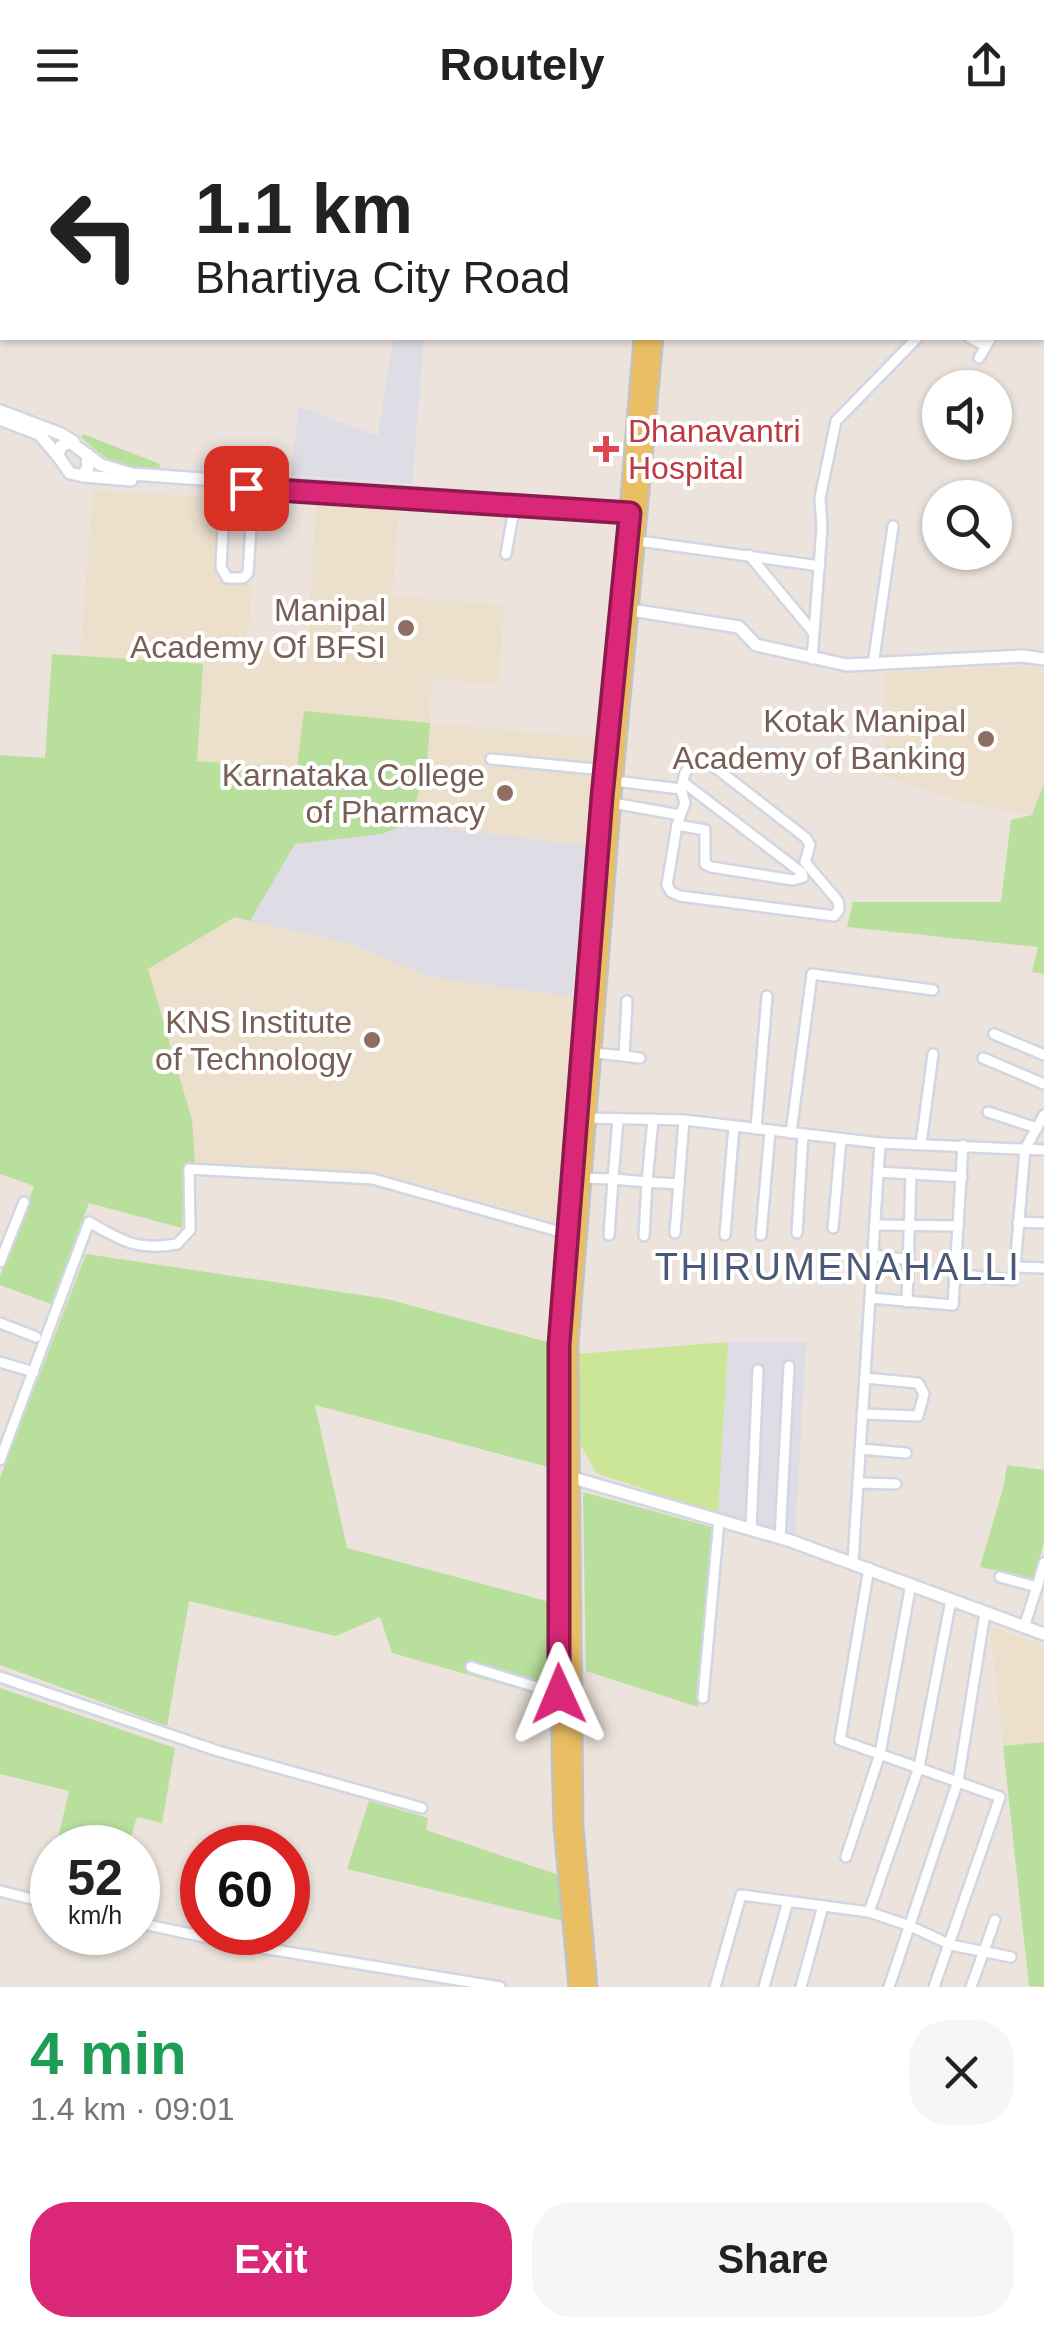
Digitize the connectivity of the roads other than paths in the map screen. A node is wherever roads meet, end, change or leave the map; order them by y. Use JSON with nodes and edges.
{"nodes":[{"id":1,"x":642,"y":340,"type":"edge"},
{"id":2,"x":656,"y":340,"type":"edge"},
{"id":3,"x":915,"y":340,"type":"edge"},
{"id":4,"x":989,"y":342,"type":"edge"},
{"id":5,"x":978,"y":358,"type":"dead end"},
{"id":6,"x":0,"y":410,"type":"edge"},
{"id":7,"x":0,"y":419,"type":"edge"},
{"id":8,"x":77,"y":444,"type":"junction"},
{"id":9,"x":87,"y":454,"type":"junction"},
{"id":10,"x":58,"y":456,"type":"junction"},
{"id":11,"x":83,"y":476,"type":"junction"},
{"id":12,"x":246,"y":488,"type":"junction"},
{"id":13,"x":390,"y":493,"type":"junction"},
{"id":14,"x":476,"y":500,"type":"junction"},
{"id":15,"x":515,"y":504,"type":"junction"},
{"id":16,"x":245,"y":507,"type":"junction"},
{"id":17,"x":635,"y":512,"type":"junction"},
{"id":18,"x":893,"y":526,"type":"dead end"},
{"id":19,"x":639,"y":541,"type":"junction"},
{"id":20,"x":506,"y":554,"type":"dead end"},
{"id":21,"x":749,"y":555,"type":"junction"},
{"id":22,"x":820,"y":566,"type":"junction"},
{"id":23,"x":626,"y":609,"type":"junction"},
{"id":24,"x":812,"y":632,"type":"junction"},
{"id":25,"x":812,"y":659,"type":"junction"},
{"id":26,"x":1044,"y":659,"type":"edge"},
{"id":27,"x":874,"y":665,"type":"junction"},
{"id":28,"x":491,"y":759,"type":"dead end"},
{"id":29,"x":610,"y":776,"type":"junction"},
{"id":30,"x":682,"y":786,"type":"junction"},
{"id":31,"x":613,"y":803,"type":"junction"},
{"id":32,"x":679,"y":820,"type":"junction"},
{"id":33,"x":933,"y":990,"type":"dead end"},
{"id":34,"x":767,"y":996,"type":"dead end"},
{"id":35,"x":628,"y":1001,"type":"dead end"},
{"id":36,"x":994,"y":1034,"type":"dead end"},
{"id":37,"x":594,"y":1054,"type":"junction"},
{"id":38,"x":934,"y":1054,"type":"dead end"},
{"id":39,"x":1044,"y":1055,"type":"edge"},
{"id":40,"x":624,"y":1056,"type":"junction"},
{"id":41,"x":640,"y":1058,"type":"dead end"},
{"id":42,"x":982,"y":1058,"type":"dead end"},
{"id":43,"x":1044,"y":1084,"type":"edge"},
{"id":44,"x":988,"y":1112,"type":"dead end"},
{"id":45,"x":1044,"y":1115,"type":"edge"},
{"id":46,"x":583,"y":1117,"type":"junction"},
{"id":47,"x":618,"y":1118,"type":"junction"},
{"id":48,"x":653,"y":1120,"type":"junction"},
{"id":49,"x":684,"y":1120,"type":"junction"},
{"id":50,"x":734,"y":1126,"type":"junction"},
{"id":51,"x":1037,"y":1128,"type":"junction"},
{"id":52,"x":756,"y":1129,"type":"junction"},
{"id":53,"x":770,"y":1130,"type":"junction"},
{"id":54,"x":797,"y":1134,"type":"junction"},
{"id":55,"x":841,"y":1139,"type":"junction"},
{"id":56,"x":880,"y":1144,"type":"junction"},
{"id":57,"x":921,"y":1144,"type":"junction"},
{"id":58,"x":963,"y":1145,"type":"junction"},
{"id":59,"x":1025,"y":1149,"type":"junction"},
{"id":60,"x":1044,"y":1150,"type":"edge"},
{"id":61,"x":878,"y":1172,"type":"junction"},
{"id":62,"x":911,"y":1174,"type":"junction"},
{"id":63,"x":962,"y":1177,"type":"junction"},
{"id":64,"x":584,"y":1178,"type":"junction"},
{"id":65,"x":612,"y":1179,"type":"junction"},
{"id":66,"x":647,"y":1182,"type":"junction"},
{"id":67,"x":679,"y":1184,"type":"junction"},
{"id":68,"x":24,"y":1202,"type":"dead end"},
{"id":69,"x":1018,"y":1222,"type":"junction"},
{"id":70,"x":1044,"y":1223,"type":"edge"},
{"id":71,"x":874,"y":1225,"type":"junction"},
{"id":72,"x":910,"y":1225,"type":"junction"},
{"id":73,"x":958,"y":1226,"type":"junction"},
{"id":74,"x":833,"y":1228,"type":"dead end"},
{"id":75,"x":676,"y":1233,"type":"dead end"},
{"id":76,"x":568,"y":1234,"type":"junction"},
{"id":77,"x":609,"y":1234,"type":"dead end"},
{"id":78,"x":725,"y":1234,"type":"dead end"},
{"id":79,"x":761,"y":1234,"type":"dead end"},
{"id":80,"x":797,"y":1234,"type":"dead end"},
{"id":81,"x":644,"y":1236,"type":"dead end"},
{"id":82,"x":872,"y":1254,"type":"junction"},
{"id":83,"x":909,"y":1260,"type":"junction"},
{"id":84,"x":0,"y":1262,"type":"edge"},
{"id":85,"x":1015,"y":1267,"type":"junction"},
{"id":86,"x":1044,"y":1268,"type":"edge"},
{"id":87,"x":955,"y":1274,"type":"junction"},
{"id":88,"x":870,"y":1298,"type":"junction"},
{"id":89,"x":907,"y":1302,"type":"junction"},
{"id":90,"x":0,"y":1323,"type":"edge"},
{"id":91,"x":36,"y":1338,"type":"dead end"},
{"id":92,"x":0,"y":1362,"type":"edge"},
{"id":93,"x":789,"y":1366,"type":"dead end"},
{"id":94,"x":758,"y":1370,"type":"dead end"},
{"id":95,"x":34,"y":1372,"type":"junction"},
{"id":96,"x":865,"y":1378,"type":"junction"},
{"id":97,"x":862,"y":1414,"type":"junction"},
{"id":98,"x":860,"y":1449,"type":"junction"},
{"id":99,"x":906,"y":1453,"type":"dead end"},
{"id":100,"x":0,"y":1460,"type":"edge"},
{"id":101,"x":564,"y":1475,"type":"junction"},
{"id":102,"x":858,"y":1483,"type":"junction"},
{"id":103,"x":896,"y":1484,"type":"dead end"},
{"id":104,"x":719,"y":1520,"type":"junction"},
{"id":105,"x":751,"y":1530,"type":"junction"},
{"id":106,"x":780,"y":1538,"type":"junction"},
{"id":107,"x":853,"y":1562,"type":"junction"},
{"id":108,"x":1044,"y":1563,"type":"edge"},
{"id":109,"x":869,"y":1568,"type":"junction"},
{"id":110,"x":1000,"y":1577,"type":"dead end"},
{"id":111,"x":910,"y":1584,"type":"junction"},
{"id":112,"x":1037,"y":1587,"type":"junction"},
{"id":113,"x":951,"y":1600,"type":"junction"},
{"id":114,"x":985,"y":1613,"type":"junction"},
{"id":115,"x":1024,"y":1627,"type":"junction"},
{"id":116,"x":1044,"y":1634,"type":"edge"},
{"id":117,"x":471,"y":1667,"type":"dead end"},
{"id":118,"x":0,"y":1678,"type":"edge"},
{"id":119,"x":559,"y":1694,"type":"junction"},
{"id":120,"x":703,"y":1698,"type":"dead end"},
{"id":121,"x":880,"y":1754,"type":"junction"},
{"id":122,"x":919,"y":1767,"type":"junction"},
{"id":123,"x":958,"y":1781,"type":"junction"},
{"id":124,"x":422,"y":1808,"type":"dead end"},
{"id":125,"x":846,"y":1857,"type":"dead end"},
{"id":126,"x":0,"y":1891,"type":"edge"},
{"id":127,"x":30,"y":1898,"type":"edge"},
{"id":128,"x":788,"y":1901,"type":"junction"},
{"id":129,"x":823,"y":1906,"type":"junction"},
{"id":130,"x":869,"y":1912,"type":"junction"},
{"id":131,"x":995,"y":1920,"type":"dead end"},
{"id":132,"x":910,"y":1926,"type":"junction"},
{"id":133,"x":160,"y":1928,"type":"edge"},
{"id":134,"x":951,"y":1945,"type":"junction"},
{"id":135,"x":982,"y":1953,"type":"junction"},
{"id":136,"x":1010,"y":1957,"type":"dead end"},
{"id":137,"x":500,"y":1987,"type":"edge"},
{"id":138,"x":577,"y":1987,"type":"edge"},
{"id":139,"x":589,"y":1987,"type":"edge"},
{"id":140,"x":714,"y":1987,"type":"edge"},
{"id":141,"x":764,"y":1987,"type":"edge"},
{"id":142,"x":801,"y":1987,"type":"edge"},
{"id":143,"x":890,"y":1987,"type":"edge"},
{"id":144,"x":934,"y":1987,"type":"edge"},
{"id":145,"x":970,"y":1987,"type":"edge"}],
"edges":[{"from":1,"to":17,"type":"main road"},
{"from":2,"to":17,"type":"main road"},
{"from":3,"to":22,"type":"street"},
{"from":4,"to":5,"type":"street"},
{"from":6,"to":8,"type":"street"},
{"from":7,"to":10,"type":"street"},
{"from":8,"to":9,"type":"street"},
{"from":8,"to":10,"type":"street"},
{"from":9,"to":11,"type":"street"},
{"from":9,"to":13,"type":"street"},
{"from":10,"to":11,"type":"street"},
{"from":11,"to":12,"type":"street"},
{"from":12,"to":13,"type":"street"},
{"from":12,"to":16,"type":"street"},
{"from":13,"to":14,"type":"street"},
{"from":14,"to":15,"type":"street"},
{"from":14,"to":17,"type":"street"},
{"from":15,"to":17,"type":"street"},
{"from":15,"to":20,"type":"street"},
{"from":16,"to":16,"type":"street"},
{"from":17,"to":19,"type":"main road"},
{"from":17,"to":23,"type":"main road"},
{"from":18,"to":27,"type":"street"},
{"from":19,"to":21,"type":"street"},
{"from":19,"to":23,"type":"main road"},
{"from":21,"to":22,"type":"street"},
{"from":21,"to":24,"type":"street"},
{"from":22,"to":24,"type":"street"},
{"from":23,"to":25,"type":"street"},
{"from":23,"to":29,"type":"main road"},
{"from":24,"to":25,"type":"street"},
{"from":25,"to":27,"type":"street"},
{"from":26,"to":27,"type":"street"},
{"from":28,"to":29,"type":"street"},
{"from":29,"to":30,"type":"street"},
{"from":29,"to":31,"type":"main road"},
{"from":29,"to":46,"type":"main road"},
{"from":30,"to":32,"type":"street"},
{"from":30,"to":32,"type":"street"},
{"from":30,"to":32,"type":"street"},
{"from":31,"to":32,"type":"street"},
{"from":31,"to":37,"type":"main road"},
{"from":33,"to":54,"type":"street"},
{"from":34,"to":52,"type":"street"},
{"from":35,"to":40,"type":"street"},
{"from":36,"to":39,"type":"street"},
{"from":37,"to":40,"type":"street"},
{"from":37,"to":46,"type":"main road"},
{"from":38,"to":57,"type":"street"},
{"from":40,"to":41,"type":"street"},
{"from":42,"to":43,"type":"street"},
{"from":44,"to":51,"type":"street"},
{"from":45,"to":51,"type":"street"},
{"from":46,"to":47,"type":"street"},
{"from":46,"to":64,"type":"main road"},
{"from":46,"to":76,"type":"main road"},
{"from":47,"to":48,"type":"street"},
{"from":47,"to":65,"type":"street"},
{"from":48,"to":49,"type":"street"},
{"from":48,"to":66,"type":"street"},
{"from":49,"to":50,"type":"street"},
{"from":49,"to":67,"type":"street"},
{"from":50,"to":52,"type":"street"},
{"from":50,"to":78,"type":"street"},
{"from":51,"to":59,"type":"street"},
{"from":52,"to":53,"type":"street"},
{"from":53,"to":54,"type":"street"},
{"from":53,"to":79,"type":"street"},
{"from":54,"to":55,"type":"street"},
{"from":54,"to":80,"type":"street"},
{"from":55,"to":56,"type":"street"},
{"from":55,"to":74,"type":"street"},
{"from":56,"to":57,"type":"street"},
{"from":56,"to":61,"type":"street"},
{"from":57,"to":58,"type":"street"},
{"from":58,"to":59,"type":"street"},
{"from":58,"to":63,"type":"street"},
{"from":59,"to":60,"type":"street"},
{"from":59,"to":69,"type":"street"},
{"from":61,"to":62,"type":"street"},
{"from":61,"to":71,"type":"street"},
{"from":62,"to":63,"type":"street"},
{"from":62,"to":72,"type":"street"},
{"from":63,"to":73,"type":"street"},
{"from":64,"to":65,"type":"street"},
{"from":64,"to":101,"type":"main road"},
{"from":65,"to":66,"type":"street"},
{"from":65,"to":77,"type":"street"},
{"from":66,"to":67,"type":"street"},
{"from":66,"to":81,"type":"street"},
{"from":67,"to":75,"type":"street"},
{"from":68,"to":84,"type":"street"},
{"from":69,"to":70,"type":"street"},
{"from":69,"to":85,"type":"street"},
{"from":71,"to":72,"type":"street"},
{"from":71,"to":82,"type":"street"},
{"from":72,"to":73,"type":"street"},
{"from":72,"to":83,"type":"street"},
{"from":73,"to":87,"type":"street"},
{"from":76,"to":95,"type":"street"},
{"from":76,"to":101,"type":"main road"},
{"from":82,"to":83,"type":"street"},
{"from":82,"to":88,"type":"street"},
{"from":83,"to":89,"type":"street"},
{"from":85,"to":86,"type":"street"},
{"from":85,"to":87,"type":"street"},
{"from":87,"to":89,"type":"street"},
{"from":88,"to":89,"type":"street"},
{"from":88,"to":96,"type":"street"},
{"from":90,"to":91,"type":"street"},
{"from":92,"to":95,"type":"street"},
{"from":93,"to":106,"type":"street"},
{"from":94,"to":105,"type":"street"},
{"from":95,"to":100,"type":"street"},
{"from":96,"to":97,"type":"street"},
{"from":96,"to":97,"type":"street"},
{"from":97,"to":98,"type":"street"},
{"from":98,"to":99,"type":"street"},
{"from":98,"to":102,"type":"street"},
{"from":101,"to":104,"type":"street"},
{"from":101,"to":119,"type":"main road"},
{"from":101,"to":139,"type":"main road"},
{"from":102,"to":103,"type":"street"},
{"from":102,"to":107,"type":"street"},
{"from":104,"to":105,"type":"street"},
{"from":104,"to":120,"type":"street"},
{"from":105,"to":106,"type":"street"},
{"from":106,"to":107,"type":"street"},
{"from":107,"to":109,"type":"street"},
{"from":108,"to":112,"type":"street"},
{"from":109,"to":111,"type":"street"},
{"from":109,"to":121,"type":"street"},
{"from":110,"to":112,"type":"street"},
{"from":111,"to":113,"type":"street"},
{"from":111,"to":121,"type":"street"},
{"from":112,"to":115,"type":"street"},
{"from":113,"to":114,"type":"street"},
{"from":113,"to":122,"type":"street"},
{"from":114,"to":115,"type":"street"},
{"from":114,"to":123,"type":"street"},
{"from":115,"to":116,"type":"street"},
{"from":117,"to":119,"type":"street"},
{"from":118,"to":124,"type":"street"},
{"from":119,"to":138,"type":"main road"},
{"from":121,"to":122,"type":"street"},
{"from":121,"to":125,"type":"street"},
{"from":122,"to":123,"type":"street"},
{"from":122,"to":130,"type":"street"},
{"from":123,"to":132,"type":"street"},
{"from":123,"to":134,"type":"street"},
{"from":126,"to":127,"type":"street"},
{"from":128,"to":129,"type":"street"},
{"from":128,"to":140,"type":"street"},
{"from":128,"to":141,"type":"street"},
{"from":129,"to":130,"type":"street"},
{"from":129,"to":142,"type":"street"},
{"from":130,"to":132,"type":"street"},
{"from":131,"to":135,"type":"street"},
{"from":132,"to":134,"type":"street"},
{"from":132,"to":143,"type":"street"},
{"from":133,"to":137,"type":"street"},
{"from":134,"to":135,"type":"street"},
{"from":134,"to":144,"type":"street"},
{"from":135,"to":136,"type":"street"},
{"from":135,"to":145,"type":"street"}]}
